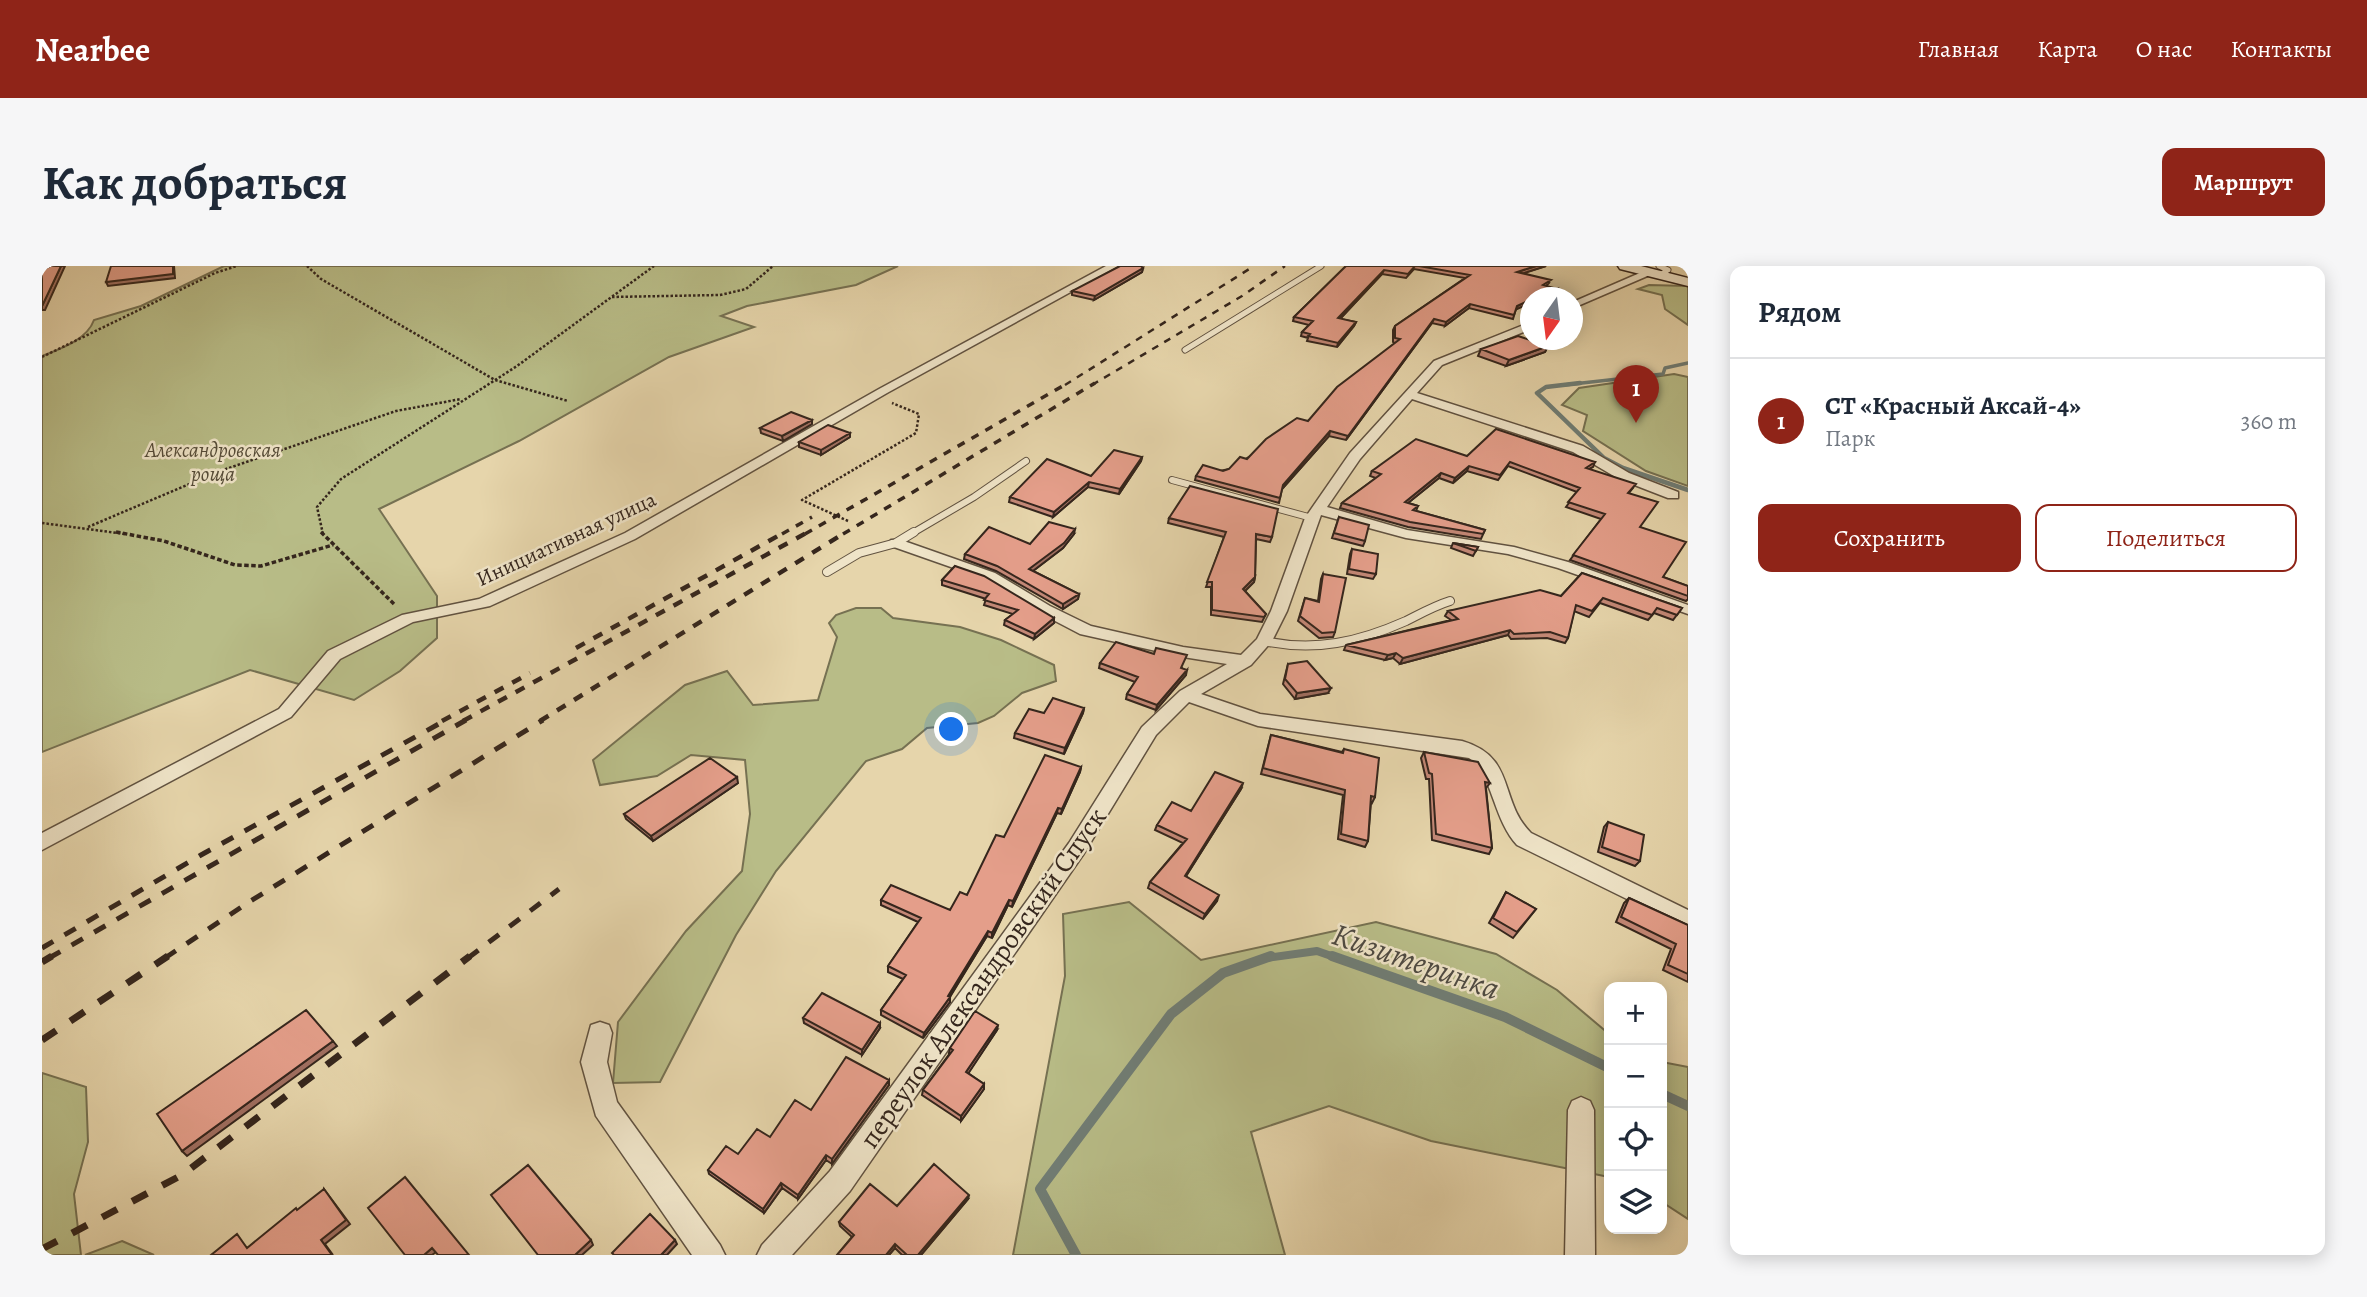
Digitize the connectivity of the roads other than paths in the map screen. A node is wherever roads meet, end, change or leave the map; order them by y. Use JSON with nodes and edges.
{"nodes":[{"id":1,"x":50,"y":266,"type":"edge"},
{"id":2,"x":1113,"y":266,"type":"edge"},
{"id":3,"x":1321,"y":266,"type":"edge"},
{"id":4,"x":1625,"y":266,"type":"edge"},
{"id":5,"x":42,"y":267,"type":"edge"},
{"id":6,"x":1656,"y":271,"type":"edge"},
{"id":7,"x":1688,"y":282,"type":"edge"},
{"id":8,"x":1583,"y":302,"type":"edge"},
{"id":9,"x":1520,"y":329,"type":"edge"},
{"id":10,"x":1185,"y":350,"type":"dead end"},
{"id":11,"x":1410,"y":395,"type":"junction"},
{"id":12,"x":1026,"y":461,"type":"dead end"},
{"id":13,"x":1172,"y":480,"type":"dead end"},
{"id":14,"x":1673,"y":495,"type":"dead end"},
{"id":15,"x":1314,"y":514,"type":"junction"},
{"id":16,"x":896,"y":543,"type":"junction"},
{"id":17,"x":827,"y":572,"type":"dead end"},
{"id":18,"x":1450,"y":601,"type":"dead end"},
{"id":19,"x":1686,"y":610,"type":"dead end"},
{"id":20,"x":1264,"y":641,"type":"junction"},
{"id":21,"x":1245,"y":661,"type":"junction"},
{"id":22,"x":1186,"y":695,"type":"junction"},
{"id":23,"x":42,"y":842,"type":"edge"},
{"id":24,"x":1688,"y":920,"type":"edge"},
{"id":25,"x":600,"y":1033,"type":"dead end"},
{"id":26,"x":1581,"y":1110,"type":"dead end"},
{"id":27,"x":710,"y":1255,"type":"edge"},
{"id":28,"x":772,"y":1255,"type":"edge"},
{"id":29,"x":1580,"y":1255,"type":"edge"}],
"edges":[{"from":1,"to":5,"type":"lane"},
{"from":2,"to":23,"type":"street","name":"Инициативная улица"},
{"from":3,"to":10,"type":"lane"},
{"from":4,"to":6,"type":"street"},
{"from":6,"to":7,"type":"street"},
{"from":6,"to":8,"type":"street"},
{"from":9,"to":11,"type":"street","name":"переулок Александровский Спуск"},
{"from":11,"to":14,"type":"street"},
{"from":11,"to":15,"type":"street","name":"переулок Александровский Спуск"},
{"from":12,"to":16,"type":"lane"},
{"from":13,"to":15,"type":"lane"},
{"from":15,"to":19,"type":"street"},
{"from":15,"to":20,"type":"street","name":"переулок Александровский Спуск"},
{"from":16,"to":17,"type":"lane"},
{"from":16,"to":21,"type":"street"},
{"from":18,"to":20,"type":"lane"},
{"from":20,"to":21,"type":"street","name":"переулок Александровский Спуск"},
{"from":21,"to":22,"type":"street","name":"переулок Александровский Спуск"},
{"from":22,"to":24,"type":"street"},
{"from":22,"to":28,"type":"street","name":"переулок Александровский Спуск"},
{"from":25,"to":27,"type":"street"},
{"from":26,"to":29,"type":"street"}]}
